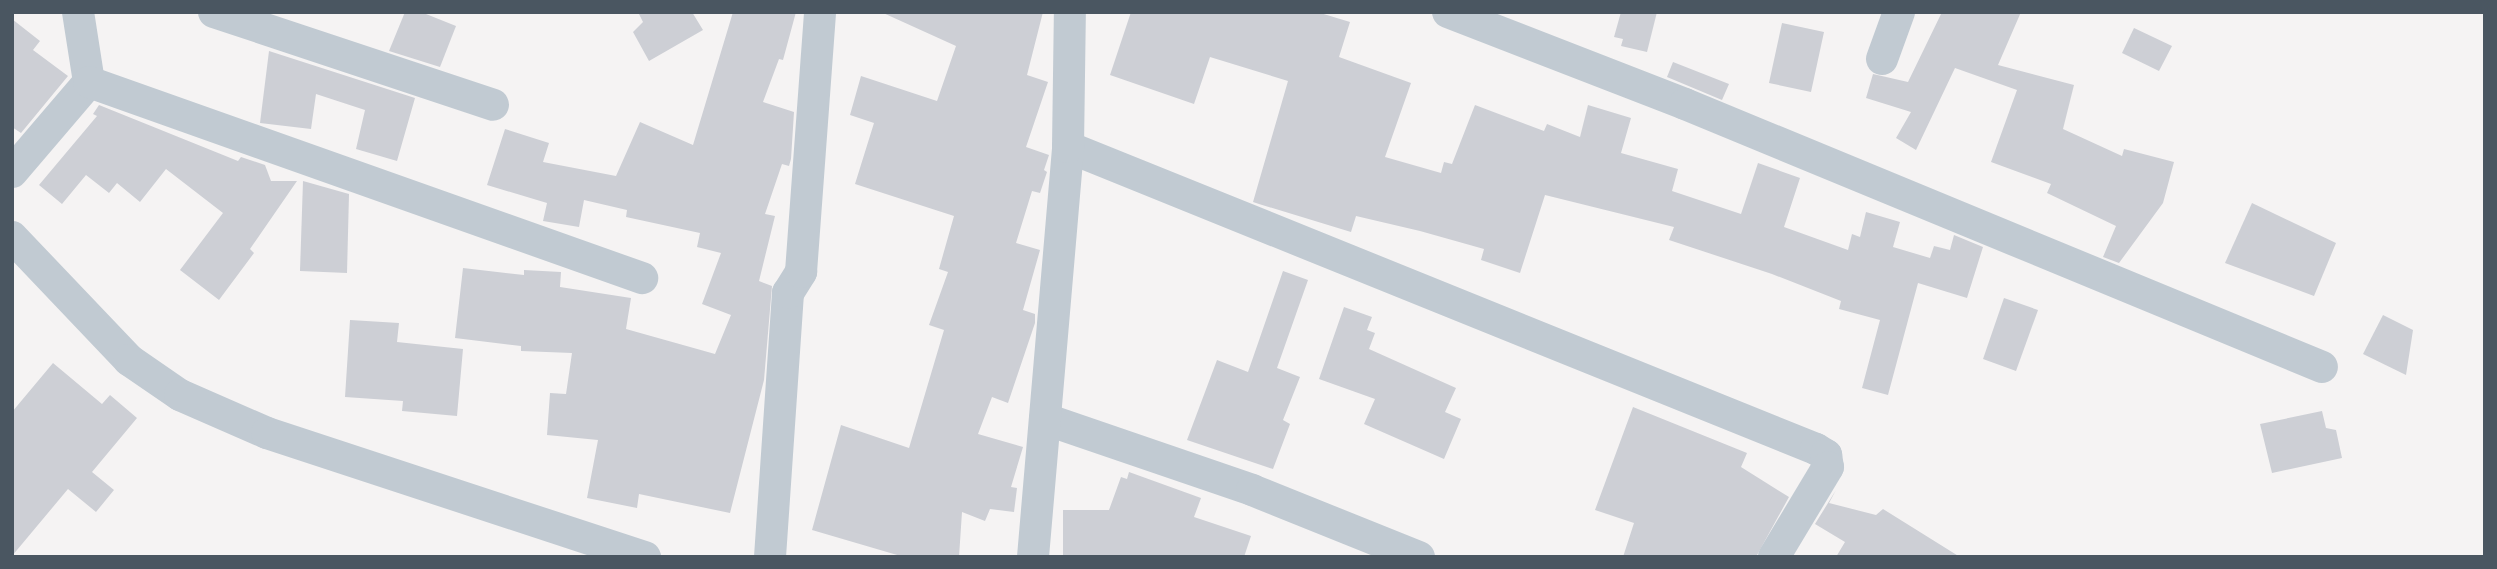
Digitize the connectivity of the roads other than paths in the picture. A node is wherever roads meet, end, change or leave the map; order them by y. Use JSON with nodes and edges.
{"nodes":[{"id":1,"x":78,"y":12,"type":"edge"},
{"id":2,"x":214,"y":12,"type":"edge"},
{"id":3,"x":820,"y":12,"type":"edge"},
{"id":4,"x":1070,"y":12,"type":"edge"},
{"id":5,"x":1448,"y":12,"type":"edge"},
{"id":6,"x":1899,"y":12,"type":"edge"},
{"id":7,"x":1882,"y":59,"type":"dead end"},
{"id":8,"x":89,"y":82,"type":"junction"},
{"id":9,"x":493,"y":105,"type":"dead end"},
{"id":10,"x":1068,"y":147,"type":"junction"},
{"id":11,"x":12,"y":172,"type":"edge"},
{"id":12,"x":12,"y":237,"type":"edge"},
{"id":13,"x":642,"y":278,"type":"dead end"},
{"id":14,"x":2322,"y":367,"type":"dead end"},
{"id":15,"x":1045,"y":419,"type":"junction"},
{"id":16,"x":645,"y":557,"type":"edge"},
{"id":17,"x":770,"y":557,"type":"edge"},
{"id":18,"x":1033,"y":557,"type":"edge"},
{"id":19,"x":1419,"y":557,"type":"edge"},
{"id":20,"x":1774,"y":557,"type":"edge"}],
"edges":[{"from":1,"to":8,"type":"street"},
{"from":2,"to":9,"type":"street"},
{"from":3,"to":17,"type":"street"},
{"from":4,"to":10,"type":"street"},
{"from":5,"to":14,"type":"street"},
{"from":6,"to":7,"type":"street"},
{"from":8,"to":11,"type":"street"},
{"from":8,"to":13,"type":"street"},
{"from":10,"to":15,"type":"street"},
{"from":10,"to":20,"type":"street"},
{"from":12,"to":16,"type":"street"},
{"from":15,"to":18,"type":"street"},
{"from":15,"to":19,"type":"street"}]}
